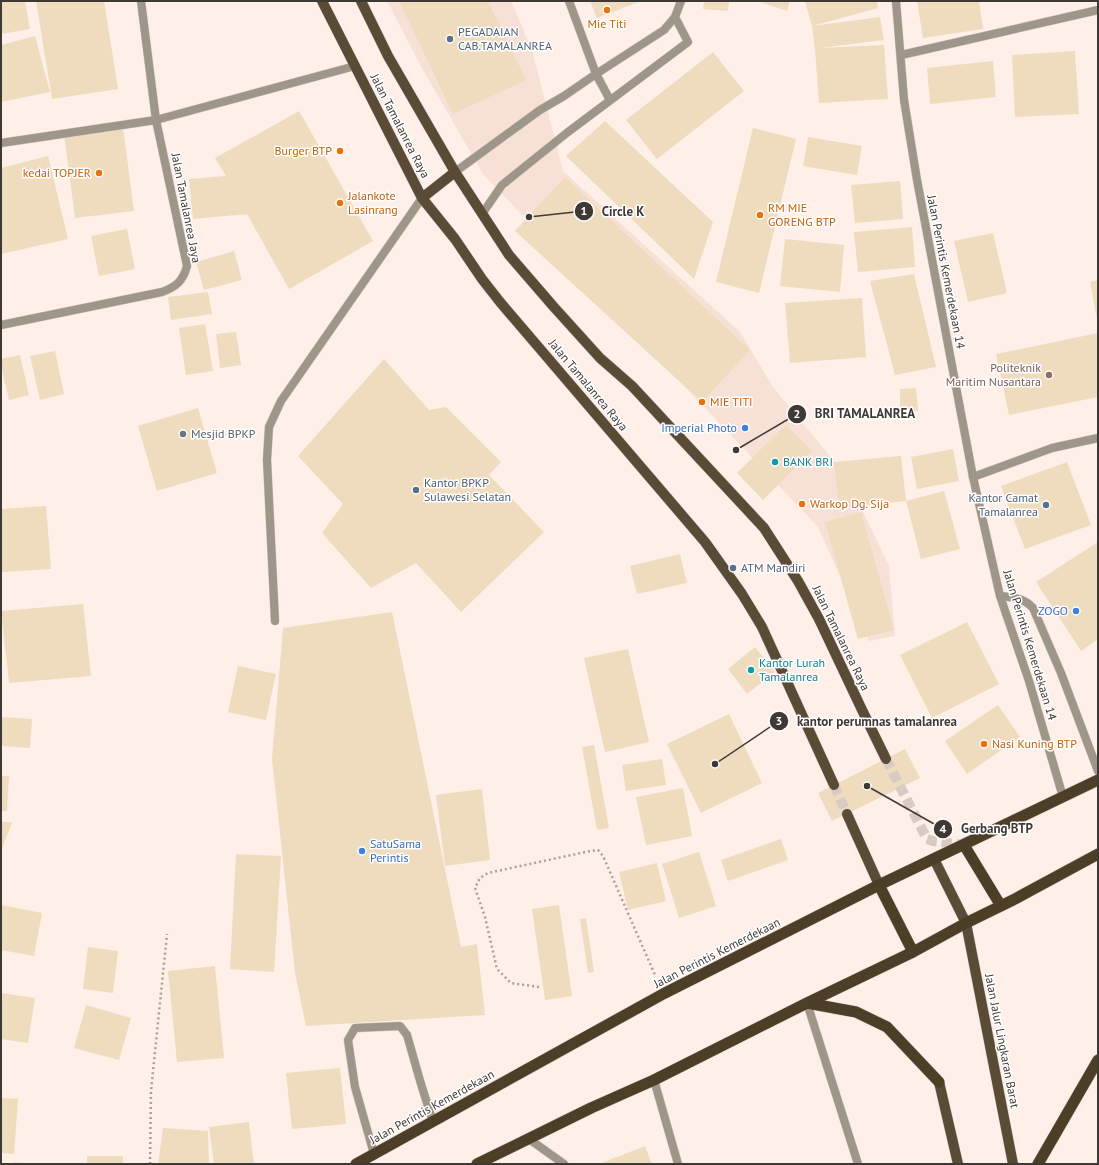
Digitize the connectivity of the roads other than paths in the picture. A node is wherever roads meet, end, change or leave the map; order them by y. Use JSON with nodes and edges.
{"nodes":[{"id":1,"x":142,"y":1,"type":"edge"},
{"id":2,"x":322,"y":1,"type":"edge"},
{"id":3,"x":362,"y":1,"type":"edge"},
{"id":4,"x":569,"y":1,"type":"edge"},
{"id":5,"x":681,"y":1,"type":"edge"},
{"id":6,"x":896,"y":1,"type":"edge"},
{"id":7,"x":1098,"y":10,"type":"edge"},
{"id":8,"x":675,"y":17,"type":"junction"},
{"id":9,"x":900,"y":55,"type":"junction"},
{"id":10,"x":355,"y":66,"type":"junction"},
{"id":11,"x":596,"y":74,"type":"junction"},
{"id":12,"x":610,"y":100,"type":"junction"},
{"id":13,"x":156,"y":120,"type":"junction"},
{"id":14,"x":1,"y":143,"type":"edge"},
{"id":15,"x":455,"y":172,"type":"junction"},
{"id":16,"x":422,"y":198,"type":"junction"},
{"id":17,"x":482,"y":214,"type":"junction"},
{"id":18,"x":1,"y":325,"type":"edge"},
{"id":19,"x":1098,"y":438,"type":"edge"},
{"id":20,"x":973,"y":478,"type":"junction"},
{"id":21,"x":1000,"y":596,"type":"junction"},
{"id":22,"x":275,"y":621,"type":"dead end"},
{"id":23,"x":886,"y":759,"type":"tunnel mouth"},
{"id":24,"x":1098,"y":771,"type":"edge"},
{"id":25,"x":1098,"y":780,"type":"edge"},
{"id":26,"x":834,"y":785,"type":"tunnel mouth"},
{"id":27,"x":1063,"y":797,"type":"junction"},
{"id":28,"x":847,"y":814,"type":"tunnel mouth"},
{"id":29,"x":964,"y":845,"type":"junction"},
{"id":30,"x":1098,"y":854,"type":"edge"},
{"id":31,"x":934,"y":859,"type":"junction"},
{"id":32,"x":879,"y":885,"type":"junction"},
{"id":33,"x":1001,"y":906,"type":"junction"},
{"id":34,"x":966,"y":923,"type":"junction"},
{"id":35,"x":912,"y":952,"type":"junction"},
{"id":36,"x":807,"y":1003,"type":"junction"},
{"id":37,"x":1098,"y":1060,"type":"edge"},
{"id":38,"x":654,"y":1080,"type":"junction"},
{"id":39,"x":939,"y":1082,"type":"joint"},
{"id":40,"x":433,"y":1122,"type":"junction"},
{"id":41,"x":529,"y":1139,"type":"junction"},
{"id":42,"x":374,"y":1154,"type":"junction"},
{"id":43,"x":356,"y":1164,"type":"edge"},
{"id":44,"x":478,"y":1164,"type":"edge"},
{"id":45,"x":564,"y":1164,"type":"edge"},
{"id":46,"x":678,"y":1164,"type":"edge"},
{"id":47,"x":858,"y":1164,"type":"edge"},
{"id":48,"x":958,"y":1164,"type":"edge"},
{"id":49,"x":1013,"y":1164,"type":"edge"},
{"id":50,"x":1038,"y":1164,"type":"edge"}],
"edges":[{"from":1,"to":13,"type":"street","name":"Jalan Tamalanrea Jaya"},
{"from":2,"to":10,"type":"main road","name":"Jalan Tamalanrea Raya"},
{"from":3,"to":15,"type":"main road","name":"Jalan Tamalanrea Raya"},
{"from":4,"to":11,"type":"street"},
{"from":5,"to":8,"type":"street"},
{"from":6,"to":9,"type":"street","name":"Jalan Perintis Kemerdekaan 14"},
{"from":7,"to":9,"type":"street"},
{"from":8,"to":11,"type":"street"},
{"from":8,"to":12,"type":"street"},
{"from":9,"to":20,"type":"street","name":"Jalan Perintis Kemerdekaan 14"},
{"from":10,"to":13,"type":"street"},
{"from":10,"to":16,"type":"main road","name":"Jalan Tamalanrea Raya"},
{"from":11,"to":12,"type":"street"},
{"from":11,"to":15,"type":"street"},
{"from":12,"to":17,"type":"street"},
{"from":13,"to":14,"type":"street"},
{"from":13,"to":18,"type":"street","name":"Jalan Tamalanrea Jaya"},
{"from":15,"to":16,"type":"main road"},
{"from":15,"to":17,"type":"main road","name":"Jalan Tamalanrea Raya"},
{"from":16,"to":22,"type":"street"},
{"from":16,"to":26,"type":"main road","name":"Jalan Tamalanrea Raya"},
{"from":17,"to":23,"type":"main road","name":"Jalan Tamalanrea Raya"},
{"from":19,"to":20,"type":"street"},
{"from":20,"to":21,"type":"street","name":"Jalan Perintis Kemerdekaan 14"},
{"from":21,"to":24,"type":"street"},
{"from":21,"to":27,"type":"street","name":"Jalan Perintis Kemerdekaan 14"},
{"from":25,"to":27,"type":"highway","name":"Jalan Perintis Kemerdekaan"},
{"from":27,"to":29,"type":"highway","name":"Jalan Perintis Kemerdekaan"},
{"from":28,"to":32,"type":"main road"},
{"from":29,"to":31,"type":"highway","name":"Jalan Perintis Kemerdekaan"},
{"from":29,"to":33,"type":"highway"},
{"from":30,"to":33,"type":"highway"},
{"from":31,"to":32,"type":"highway","name":"Jalan Perintis Kemerdekaan"},
{"from":31,"to":34,"type":"main road","name":"Jalan Jalur Lingkaran Barat"},
{"from":32,"to":35,"type":"highway"},
{"from":32,"to":40,"type":"highway","name":"Jalan Perintis Kemerdekaan"},
{"from":33,"to":34,"type":"highway"},
{"from":34,"to":35,"type":"highway"},
{"from":34,"to":49,"type":"main road","name":"Jalan Jalur Lingkaran Barat"},
{"from":35,"to":36,"type":"highway"},
{"from":36,"to":38,"type":"highway"},
{"from":36,"to":39,"type":"highway"},
{"from":36,"to":47,"type":"street"},
{"from":37,"to":50,"type":"highway"},
{"from":38,"to":41,"type":"highway"},
{"from":38,"to":46,"type":"street"},
{"from":39,"to":48,"type":"main road"},
{"from":40,"to":42,"type":"highway","name":"Jalan Perintis Kemerdekaan"},
{"from":40,"to":42,"type":"street"},
{"from":41,"to":44,"type":"highway"},
{"from":41,"to":45,"type":"street"},
{"from":42,"to":43,"type":"highway","name":"Jalan Perintis Kemerdekaan"}]}
